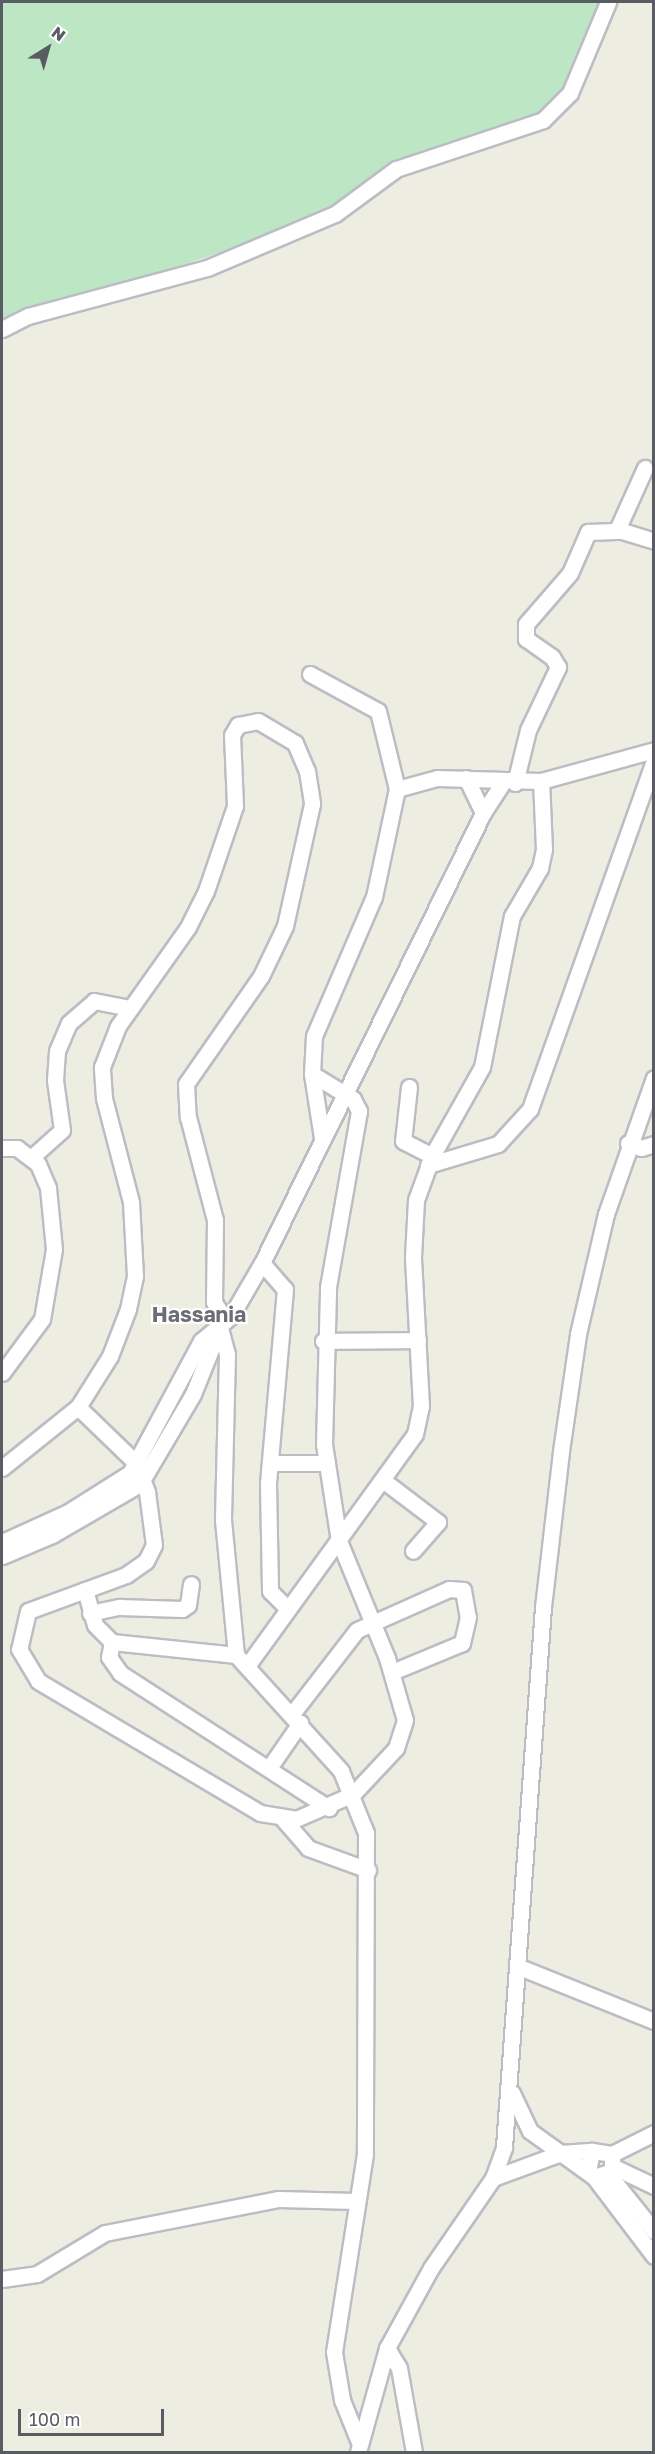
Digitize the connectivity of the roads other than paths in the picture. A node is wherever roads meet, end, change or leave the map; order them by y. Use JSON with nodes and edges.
{"nodes":[{"id":1,"x":608,"y":2,"type":"edge"},
{"id":2,"x":2,"y":329,"type":"edge"},
{"id":3,"x":645,"y":468,"type":"dead end"},
{"id":4,"x":617,"y":530,"type":"junction"},
{"id":5,"x":654,"y":541,"type":"edge"},
{"id":6,"x":310,"y":674,"type":"dead end"},
{"id":7,"x":654,"y":750,"type":"edge"},
{"id":8,"x":654,"y":760,"type":"edge"},
{"id":9,"x":466,"y":778,"type":"junction"},
{"id":10,"x":542,"y":781,"type":"junction"},
{"id":11,"x":509,"y":783,"type":"junction"},
{"id":12,"x":397,"y":789,"type":"junction"},
{"id":13,"x":483,"y":813,"type":"junction"},
{"id":14,"x":130,"y":1008,"type":"junction"},
{"id":15,"x":312,"y":1074,"type":"junction"},
{"id":16,"x":654,"y":1078,"type":"edge"},
{"id":17,"x":409,"y":1087,"type":"dead end"},
{"id":18,"x":346,"y":1094,"type":"junction"},
{"id":19,"x":322,"y":1138,"type":"junction"},
{"id":20,"x":628,"y":1143,"type":"junction"},
{"id":21,"x":654,"y":1144,"type":"edge"},
{"id":22,"x":2,"y":1148,"type":"edge"},
{"id":23,"x":32,"y":1157,"type":"junction"},
{"id":24,"x":430,"y":1161,"type":"junction"},
{"id":25,"x":262,"y":1263,"type":"junction"},
{"id":26,"x":219,"y":1328,"type":"junction"},
{"id":27,"x":418,"y":1340,"type":"junction"},
{"id":28,"x":323,"y":1341,"type":"junction"},
{"id":29,"x":2,"y":1373,"type":"edge"},
{"id":30,"x":78,"y":1407,"type":"junction"},
{"id":31,"x":136,"y":1463,"type":"junction"},
{"id":32,"x":270,"y":1463,"type":"junction"},
{"id":33,"x":327,"y":1463,"type":"junction"},
{"id":34,"x":2,"y":1468,"type":"edge"},
{"id":35,"x":144,"y":1479,"type":"junction"},
{"id":36,"x":384,"y":1481,"type":"junction"},
{"id":37,"x":66,"y":1521,"type":"junction"},
{"id":38,"x":339,"y":1541,"type":"junction"},
{"id":39,"x":4,"y":1548,"type":"edge"},
{"id":40,"x":413,"y":1551,"type":"dead end"},
{"id":41,"x":191,"y":1584,"type":"dead end"},
{"id":42,"x":85,"y":1590,"type":"junction"},
{"id":43,"x":286,"y":1607,"type":"junction"},
{"id":44,"x":90,"y":1613,"type":"junction"},
{"id":45,"x":374,"y":1625,"type":"junction"},
{"id":46,"x":112,"y":1642,"type":"junction"},
{"id":47,"x":236,"y":1655,"type":"junction"},
{"id":48,"x":247,"y":1666,"type":"junction"},
{"id":49,"x":392,"y":1672,"type":"junction"},
{"id":50,"x":296,"y":1718,"type":"junction"},
{"id":51,"x":269,"y":1768,"type":"junction"},
{"id":52,"x":353,"y":1794,"type":"junction"},
{"id":53,"x":329,"y":1808,"type":"junction"},
{"id":54,"x":283,"y":1820,"type":"junction"},
{"id":55,"x":368,"y":1870,"type":"junction"},
{"id":56,"x":517,"y":1966,"type":"junction"},
{"id":57,"x":654,"y":2021,"type":"edge"},
{"id":58,"x":510,"y":2084,"type":"junction"},
{"id":59,"x":654,"y":2133,"type":"edge"},
{"id":60,"x":561,"y":2153,"type":"junction"},
{"id":61,"x":603,"y":2169,"type":"junction"},
{"id":62,"x":493,"y":2178,"type":"junction"},
{"id":63,"x":654,"y":2186,"type":"edge"},
{"id":64,"x":356,"y":2201,"type":"junction"},
{"id":65,"x":654,"y":2231,"type":"edge"},
{"id":66,"x":654,"y":2256,"type":"edge"},
{"id":67,"x":2,"y":2279,"type":"edge"},
{"id":68,"x":387,"y":2348,"type":"junction"},
{"id":69,"x":358,"y":2447,"type":"edge"},
{"id":70,"x":414,"y":2452,"type":"edge"}],
"edges":[{"from":1,"to":2,"type":"street"},
{"from":3,"to":4,"type":"street"},
{"from":4,"to":5,"type":"street"},
{"from":4,"to":11,"type":"street"},
{"from":6,"to":12,"type":"street"},
{"from":7,"to":10,"type":"street"},
{"from":8,"to":24,"type":"street"},
{"from":9,"to":11,"type":"street"},
{"from":9,"to":12,"type":"street"},
{"from":9,"to":13,"type":"street"},
{"from":10,"to":11,"type":"street"},
{"from":10,"to":24,"type":"street"},
{"from":11,"to":13,"type":"street"},
{"from":12,"to":15,"type":"street"},
{"from":13,"to":18,"type":"street"},
{"from":14,"to":23,"type":"street"},
{"from":14,"to":26,"type":"street"},
{"from":14,"to":30,"type":"street"},
{"from":15,"to":18,"type":"street"},
{"from":15,"to":19,"type":"street"},
{"from":16,"to":20,"type":"street"},
{"from":17,"to":24,"type":"street"},
{"from":18,"to":19,"type":"street"},
{"from":18,"to":28,"type":"street"},
{"from":19,"to":25,"type":"street"},
{"from":20,"to":21,"type":"street"},
{"from":20,"to":56,"type":"street"},
{"from":22,"to":23,"type":"street"},
{"from":23,"to":29,"type":"street"},
{"from":24,"to":27,"type":"street"},
{"from":25,"to":26,"type":"street"},
{"from":25,"to":32,"type":"street"},
{"from":26,"to":31,"type":"street"},
{"from":26,"to":35,"type":"street"},
{"from":26,"to":47,"type":"street"},
{"from":27,"to":28,"type":"street"},
{"from":27,"to":36,"type":"street"},
{"from":28,"to":33,"type":"street"},
{"from":30,"to":31,"type":"street"},
{"from":30,"to":34,"type":"street"},
{"from":31,"to":35,"type":"street"},
{"from":31,"to":37,"type":"street"},
{"from":32,"to":33,"type":"street"},
{"from":32,"to":43,"type":"street"},
{"from":33,"to":38,"type":"street"},
{"from":35,"to":37,"type":"street"},
{"from":35,"to":42,"type":"street"},
{"from":36,"to":38,"type":"street"},
{"from":36,"to":40,"type":"street"},
{"from":37,"to":39,"type":"street"},
{"from":38,"to":43,"type":"street"},
{"from":38,"to":45,"type":"street"},
{"from":41,"to":44,"type":"street"},
{"from":42,"to":44,"type":"street"},
{"from":42,"to":54,"type":"street"},
{"from":43,"to":48,"type":"street"},
{"from":44,"to":46,"type":"street"},
{"from":45,"to":49,"type":"street"},
{"from":45,"to":49,"type":"street"},
{"from":45,"to":50,"type":"street"},
{"from":46,"to":47,"type":"street"},
{"from":46,"to":51,"type":"street"},
{"from":47,"to":48,"type":"street"},
{"from":48,"to":50,"type":"street"},
{"from":49,"to":52,"type":"street"},
{"from":50,"to":51,"type":"street"},
{"from":50,"to":52,"type":"street"},
{"from":51,"to":53,"type":"street"},
{"from":52,"to":53,"type":"street"},
{"from":52,"to":55,"type":"street"},
{"from":53,"to":54,"type":"street"},
{"from":54,"to":55,"type":"street"},
{"from":55,"to":64,"type":"street"},
{"from":56,"to":57,"type":"street"},
{"from":56,"to":58,"type":"street"},
{"from":58,"to":60,"type":"street"},
{"from":58,"to":62,"type":"street"},
{"from":59,"to":61,"type":"street"},
{"from":60,"to":61,"type":"street"},
{"from":60,"to":61,"type":"street"},
{"from":60,"to":62,"type":"street"},
{"from":61,"to":63,"type":"street"},
{"from":61,"to":65,"type":"street"},
{"from":61,"to":66,"type":"street"},
{"from":62,"to":68,"type":"street"},
{"from":64,"to":67,"type":"street"},
{"from":64,"to":69,"type":"street"},
{"from":68,"to":69,"type":"street"},
{"from":68,"to":70,"type":"street"}]}
